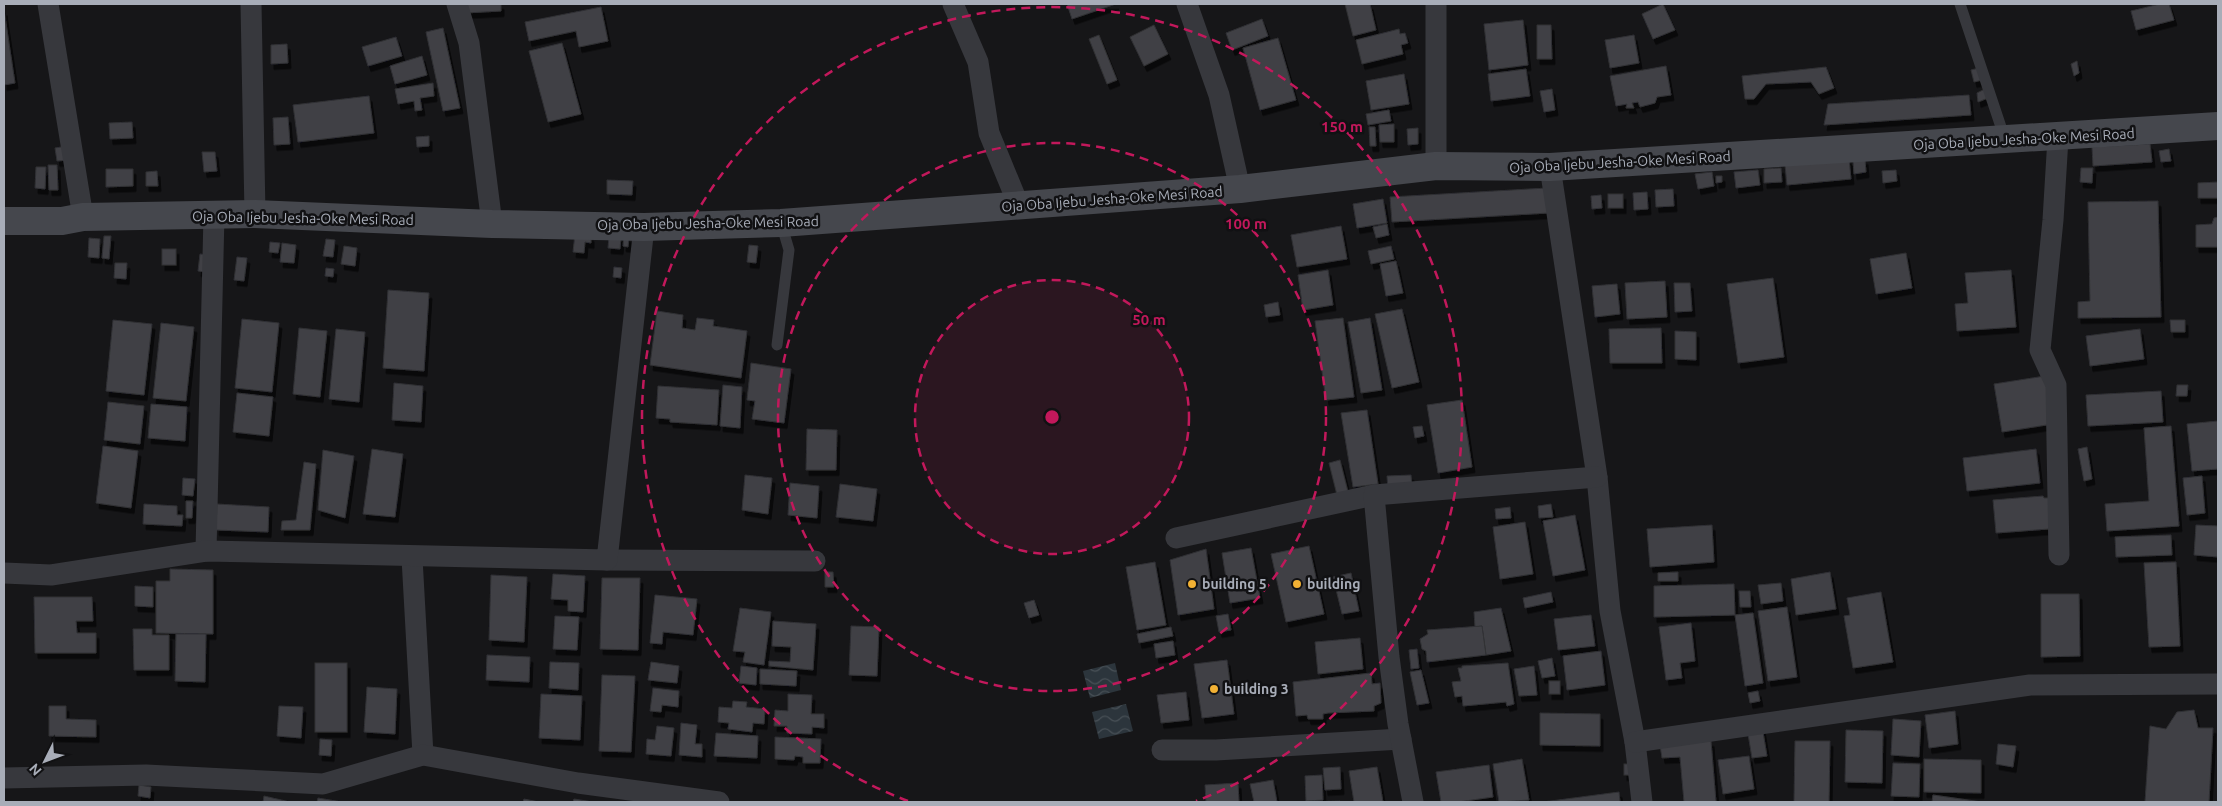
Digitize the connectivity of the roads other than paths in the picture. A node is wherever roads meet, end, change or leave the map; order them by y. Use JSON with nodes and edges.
{"nodes":[{"id":1,"x":48,"y":4,"type":"edge"},
{"id":2,"x":251,"y":4,"type":"edge"},
{"id":3,"x":457,"y":4,"type":"edge"},
{"id":4,"x":952,"y":4,"type":"edge"},
{"id":5,"x":1186,"y":4,"type":"edge"},
{"id":6,"x":1436,"y":4,"type":"edge"},
{"id":7,"x":1960,"y":4,"type":"edge"},
{"id":8,"x":2218,"y":126,"type":"edge"},
{"id":9,"x":2058,"y":138,"type":"junction"},
{"id":10,"x":2005,"y":140,"type":"junction"},
{"id":11,"x":1436,"y":166,"type":"junction"},
{"id":12,"x":1550,"y":167,"type":"junction"},
{"id":13,"x":1240,"y":189,"type":"junction"},
{"id":14,"x":1019,"y":206,"type":"junction"},
{"id":15,"x":255,"y":214,"type":"junction"},
{"id":16,"x":214,"y":215,"type":"junction"},
{"id":17,"x":83,"y":217,"type":"junction"},
{"id":18,"x":4,"y":221,"type":"edge"},
{"id":19,"x":781,"y":223,"type":"junction"},
{"id":20,"x":492,"y":224,"type":"junction"},
{"id":21,"x":644,"y":227,"type":"junction"},
{"id":22,"x":777,"y":345,"type":"dead end"},
{"id":23,"x":1597,"y":477,"type":"junction"},
{"id":24,"x":1374,"y":495,"type":"junction"},
{"id":25,"x":1176,"y":538,"type":"dead end"},
{"id":26,"x":206,"y":551,"type":"junction"},
{"id":27,"x":2059,"y":555,"type":"dead end"},
{"id":28,"x":412,"y":558,"type":"junction"},
{"id":29,"x":607,"y":560,"type":"junction"},
{"id":30,"x":815,"y":561,"type":"dead end"},
{"id":31,"x":4,"y":572,"type":"edge"},
{"id":32,"x":2218,"y":684,"type":"edge"},
{"id":33,"x":1401,"y":739,"type":"junction"},
{"id":34,"x":1635,"y":742,"type":"junction"},
{"id":35,"x":1162,"y":750,"type":"dead end"},
{"id":36,"x":423,"y":755,"type":"junction"},
{"id":37,"x":4,"y":778,"type":"edge"},
{"id":38,"x":719,"y":802,"type":"edge"},
{"id":39,"x":1414,"y":802,"type":"edge"},
{"id":40,"x":1642,"y":802,"type":"edge"}],
"edges":[{"from":1,"to":17,"type":"street"},
{"from":2,"to":15,"type":"street"},
{"from":3,"to":20,"type":"street"},
{"from":4,"to":14,"type":"street"},
{"from":5,"to":13,"type":"street"},
{"from":6,"to":11,"type":"street"},
{"from":7,"to":10,"type":"lane"},
{"from":8,"to":9,"type":"main road","name":"Oja Oba Ijebu Jesha-Oke Mesi Road"},
{"from":9,"to":10,"type":"main road","name":"Oja Oba Ijebu Jesha-Oke Mesi Road"},
{"from":9,"to":27,"type":"street"},
{"from":10,"to":12,"type":"main road","name":"Oja Oba Ijebu Jesha-Oke Mesi Road"},
{"from":11,"to":12,"type":"main road","name":"Oja Oba Ijebu Jesha-Oke Mesi Road"},
{"from":11,"to":13,"type":"main road","name":"Oja Oba Ijebu Jesha-Oke Mesi Road"},
{"from":12,"to":23,"type":"street"},
{"from":13,"to":14,"type":"main road","name":"Oja Oba Ijebu Jesha-Oke Mesi Road"},
{"from":14,"to":19,"type":"main road","name":"Oja Oba Ijebu Jesha-Oke Mesi Road"},
{"from":15,"to":16,"type":"main road","name":"Oja Oba Ijebu Jesha-Oke Mesi Road"},
{"from":15,"to":20,"type":"main road","name":"Oja Oba Ijebu Jesha-Oke Mesi Road"},
{"from":16,"to":17,"type":"main road","name":"Oja Oba Ijebu Jesha-Oke Mesi Road"},
{"from":16,"to":26,"type":"street"},
{"from":17,"to":18,"type":"main road","name":"Oja Oba Ijebu Jesha-Oke Mesi Road"},
{"from":19,"to":21,"type":"main road","name":"Oja Oba Ijebu Jesha-Oke Mesi Road"},
{"from":19,"to":22,"type":"lane"},
{"from":20,"to":21,"type":"main road","name":"Oja Oba Ijebu Jesha-Oke Mesi Road"},
{"from":21,"to":29,"type":"street"},
{"from":23,"to":24,"type":"street"},
{"from":23,"to":34,"type":"street"},
{"from":24,"to":25,"type":"street"},
{"from":24,"to":33,"type":"street"},
{"from":26,"to":28,"type":"street"},
{"from":26,"to":31,"type":"street"},
{"from":28,"to":29,"type":"street"},
{"from":28,"to":36,"type":"street"},
{"from":29,"to":30,"type":"street"},
{"from":32,"to":34,"type":"street"},
{"from":33,"to":35,"type":"street"},
{"from":33,"to":39,"type":"street"},
{"from":34,"to":40,"type":"street"},
{"from":36,"to":37,"type":"street"},
{"from":36,"to":38,"type":"street"}]}
